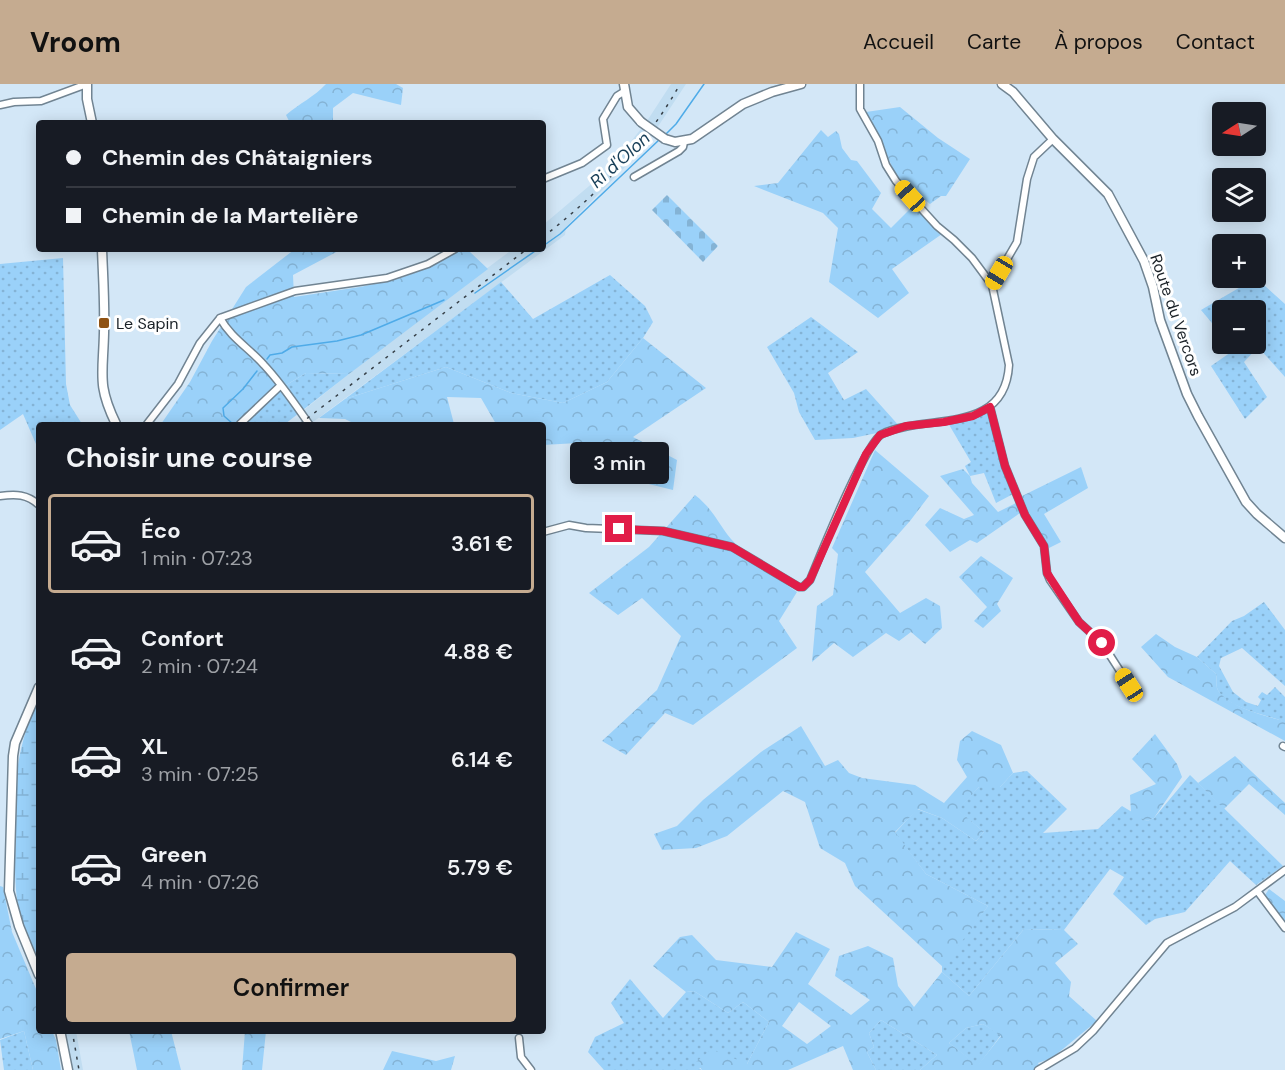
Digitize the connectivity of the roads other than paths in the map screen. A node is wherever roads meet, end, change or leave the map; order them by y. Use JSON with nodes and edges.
{"nodes":[{"id":1,"x":87,"y":84,"type":"edge"},
{"id":2,"x":801,"y":84,"type":"edge"},
{"id":3,"x":860,"y":84,"type":"edge"},
{"id":4,"x":1003,"y":84,"type":"edge"},
{"id":5,"x":624,"y":88,"type":"edge"},
{"id":6,"x":0,"y":105,"type":"edge"},
{"id":7,"x":91,"y":120,"type":"edge"},
{"id":8,"x":1053,"y":139,"type":"junction"},
{"id":9,"x":684,"y":142,"type":"junction"},
{"id":10,"x":634,"y":177,"type":"dead end"},
{"id":11,"x":546,"y":178,"type":"edge"},
{"id":12,"x":102,"y":252,"type":"edge"},
{"id":13,"x":450,"y":252,"type":"edge"},
{"id":14,"x":992,"y":285,"type":"junction"},
{"id":15,"x":220,"y":318,"type":"junction"},
{"id":16,"x":280,"y":386,"type":"junction"},
{"id":17,"x":990,"y":407,"type":"junction"},
{"id":18,"x":115,"y":422,"type":"edge"},
{"id":19,"x":149,"y":422,"type":"edge"},
{"id":20,"x":242,"y":422,"type":"edge"},
{"id":21,"x":308,"y":422,"type":"edge"},
{"id":22,"x":0,"y":496,"type":"edge"},
{"id":23,"x":36,"y":502,"type":"edge"},
{"id":24,"x":546,"y":531,"type":"edge"},
{"id":25,"x":1285,"y":538,"type":"edge"},
{"id":26,"x":1129,"y":685,"type":"dead end"},
{"id":27,"x":36,"y":694,"type":"edge"},
{"id":28,"x":1285,"y":870,"type":"edge"},
{"id":29,"x":1258,"y":892,"type":"junction"},
{"id":30,"x":1285,"y":928,"type":"edge"},
{"id":31,"x":36,"y":968,"type":"edge"},
{"id":32,"x":61,"y":1034,"type":"edge"},
{"id":33,"x":519,"y":1038,"type":"dead end"},
{"id":34,"x":68,"y":1070,"type":"edge"},
{"id":35,"x":531,"y":1070,"type":"edge"},
{"id":36,"x":1038,"y":1070,"type":"edge"}],
"edges":[{"from":1,"to":6,"type":"street"},
{"from":1,"to":7,"type":"main road"},
{"from":2,"to":9,"type":"main road"},
{"from":3,"to":14,"type":"street"},
{"from":4,"to":8,"type":"main road","name":"Route du Vercors"},
{"from":5,"to":9,"type":"main road","bridge":true},
{"from":5,"to":11,"type":"street"},
{"from":8,"to":14,"type":"street"},
{"from":8,"to":25,"type":"main road","name":"Route du Vercors"},
{"from":9,"to":10,"type":"street"},
{"from":12,"to":18,"type":"main road"},
{"from":13,"to":15,"type":"street"},
{"from":14,"to":17,"type":"street"},
{"from":15,"to":16,"type":"street"},
{"from":15,"to":19,"type":"street"},
{"from":16,"to":20,"type":"street"},
{"from":16,"to":21,"type":"street"},
{"from":17,"to":24,"type":"street"},
{"from":17,"to":26,"type":"street"},
{"from":22,"to":23,"type":"street"},
{"from":27,"to":31,"type":"main road"},
{"from":28,"to":29,"type":"street"},
{"from":29,"to":30,"type":"street"},
{"from":29,"to":36,"type":"street"},
{"from":32,"to":34,"type":"main road"},
{"from":33,"to":35,"type":"street"}]}
